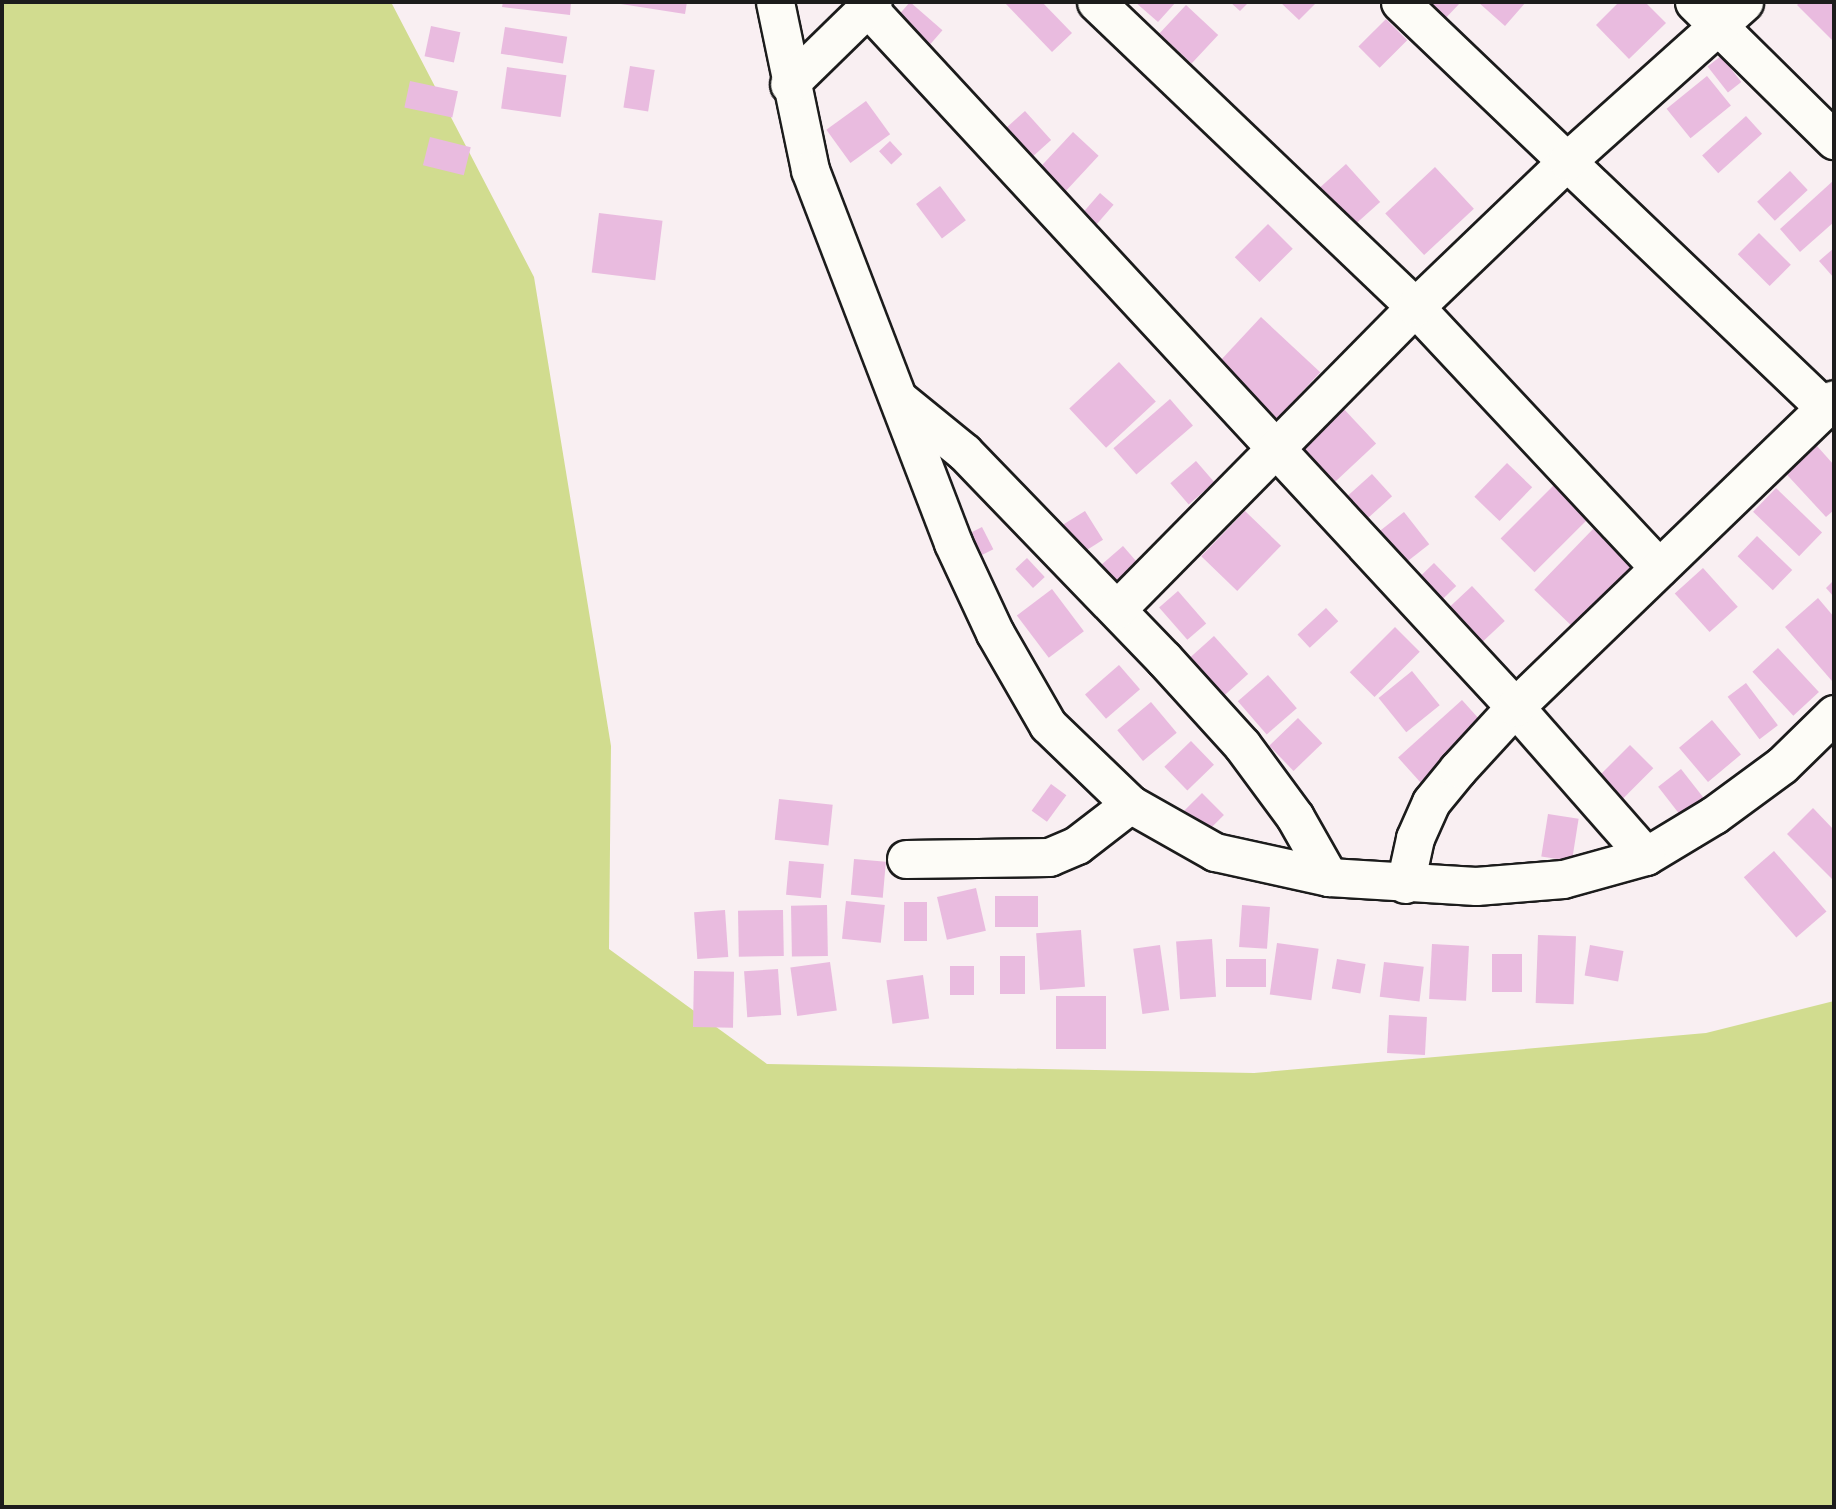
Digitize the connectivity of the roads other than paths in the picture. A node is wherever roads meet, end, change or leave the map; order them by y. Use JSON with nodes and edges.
{"nodes":[{"id":1,"x":775,"y":2,"type":"edge"},
{"id":2,"x":1096,"y":2,"type":"edge"},
{"id":3,"x":1400,"y":2,"type":"edge"},
{"id":4,"x":1744,"y":2,"type":"edge"},
{"id":5,"x":870,"y":5,"type":"edge"},
{"id":6,"x":1706,"y":14,"type":"edge"},
{"id":7,"x":789,"y":84,"type":"junction"},
{"id":8,"x":1834,"y":140,"type":"edge"},
{"id":9,"x":1567,"y":161,"type":"junction"},
{"id":10,"x":1415,"y":307,"type":"junction"},
{"id":11,"x":896,"y":396,"type":"junction"},
{"id":12,"x":1830,"y":403,"type":"edge"},
{"id":13,"x":1276,"y":449,"type":"junction"},
{"id":14,"x":1659,"y":568,"type":"junction"},
{"id":15,"x":1117,"y":609,"type":"junction"},
{"id":16,"x":1515,"y":707,"type":"junction"},
{"id":17,"x":1834,"y":714,"type":"edge"},
{"id":18,"x":1130,"y":804,"type":"junction"},
{"id":19,"x":1646,"y":856,"type":"junction"},
{"id":20,"x":906,"y":859,"type":"dead end"},
{"id":21,"x":1329,"y":877,"type":"junction"},
{"id":22,"x":1405,"y":884,"type":"junction"}],
"edges":[{"from":1,"to":7,"type":"street"},
{"from":2,"to":10,"type":"street"},
{"from":3,"to":9,"type":"street"},
{"from":4,"to":6,"type":"street"},
{"from":5,"to":7,"type":"street"},
{"from":5,"to":13,"type":"street"},
{"from":6,"to":8,"type":"street"},
{"from":6,"to":9,"type":"street"},
{"from":7,"to":11,"type":"street"},
{"from":9,"to":10,"type":"street"},
{"from":9,"to":12,"type":"street"},
{"from":10,"to":13,"type":"street"},
{"from":10,"to":14,"type":"street"},
{"from":11,"to":15,"type":"street"},
{"from":11,"to":18,"type":"street"},
{"from":12,"to":14,"type":"street"},
{"from":13,"to":15,"type":"street"},
{"from":13,"to":16,"type":"street"},
{"from":14,"to":16,"type":"street"},
{"from":15,"to":21,"type":"street"},
{"from":16,"to":19,"type":"street"},
{"from":16,"to":22,"type":"street"},
{"from":17,"to":19,"type":"street"},
{"from":18,"to":20,"type":"street"},
{"from":18,"to":21,"type":"street"},
{"from":19,"to":22,"type":"street"},
{"from":21,"to":22,"type":"street"}]}
